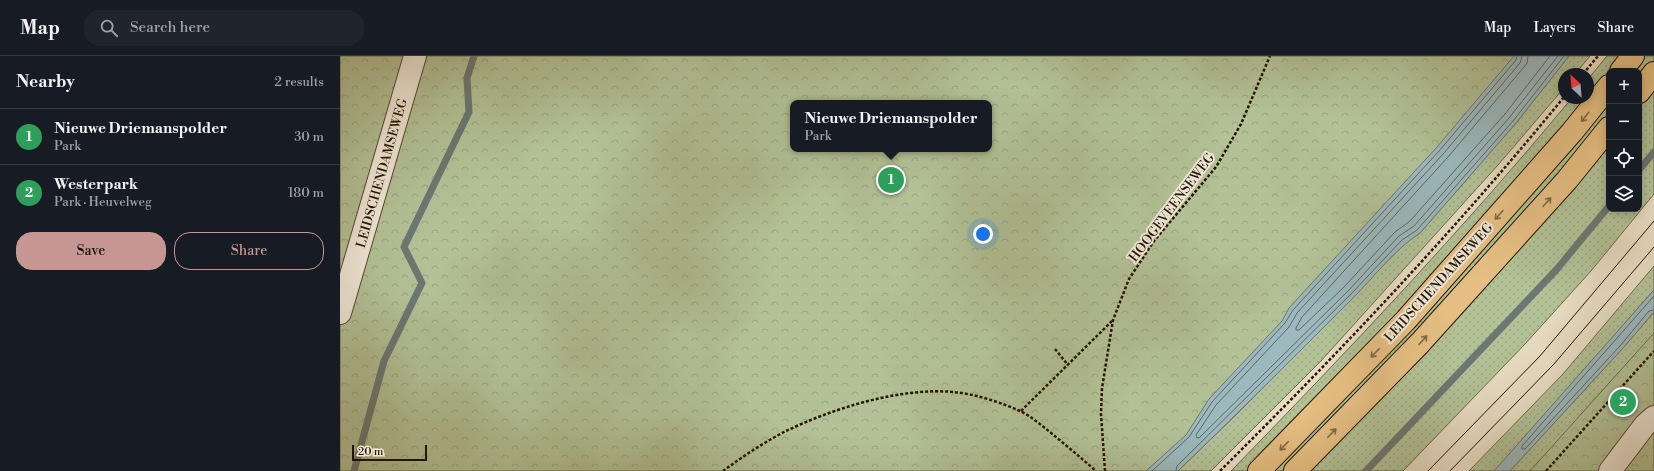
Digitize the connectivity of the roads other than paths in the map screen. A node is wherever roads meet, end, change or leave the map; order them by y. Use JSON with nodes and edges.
{"nodes":[{"id":1,"x":415,"y":56,"type":"edge"},
{"id":2,"x":1633,"y":56,"type":"edge"},
{"id":3,"x":1623,"y":68,"type":"edge"},
{"id":4,"x":1654,"y":73,"type":"edge"},
{"id":5,"x":1642,"y":88,"type":"edge"},
{"id":6,"x":1606,"y":90,"type":"edge"},
{"id":7,"x":1606,"y":132,"type":"edge"},
{"id":8,"x":340,"y":313,"type":"edge"},
{"id":9,"x":1654,"y":417,"type":"edge"},
{"id":10,"x":1259,"y":471,"type":"edge"},
{"id":11,"x":1295,"y":471,"type":"edge"},
{"id":12,"x":1610,"y":471,"type":"edge"}],
"edges":[{"from":1,"to":8,"type":"street","name":"LEIDSCHENDAMSEWEG"},
{"from":2,"to":3,"type":"main road"},
{"from":4,"to":5,"type":"main road"},
{"from":6,"to":10,"type":"main road","name":"LEIDSCHENDAMSEWEG","one_way":true},
{"from":11,"to":7,"type":"main road","name":"LEIDSCHENDAMSEWEG","one_way":true},
{"from":9,"to":12,"type":"street"}]}
